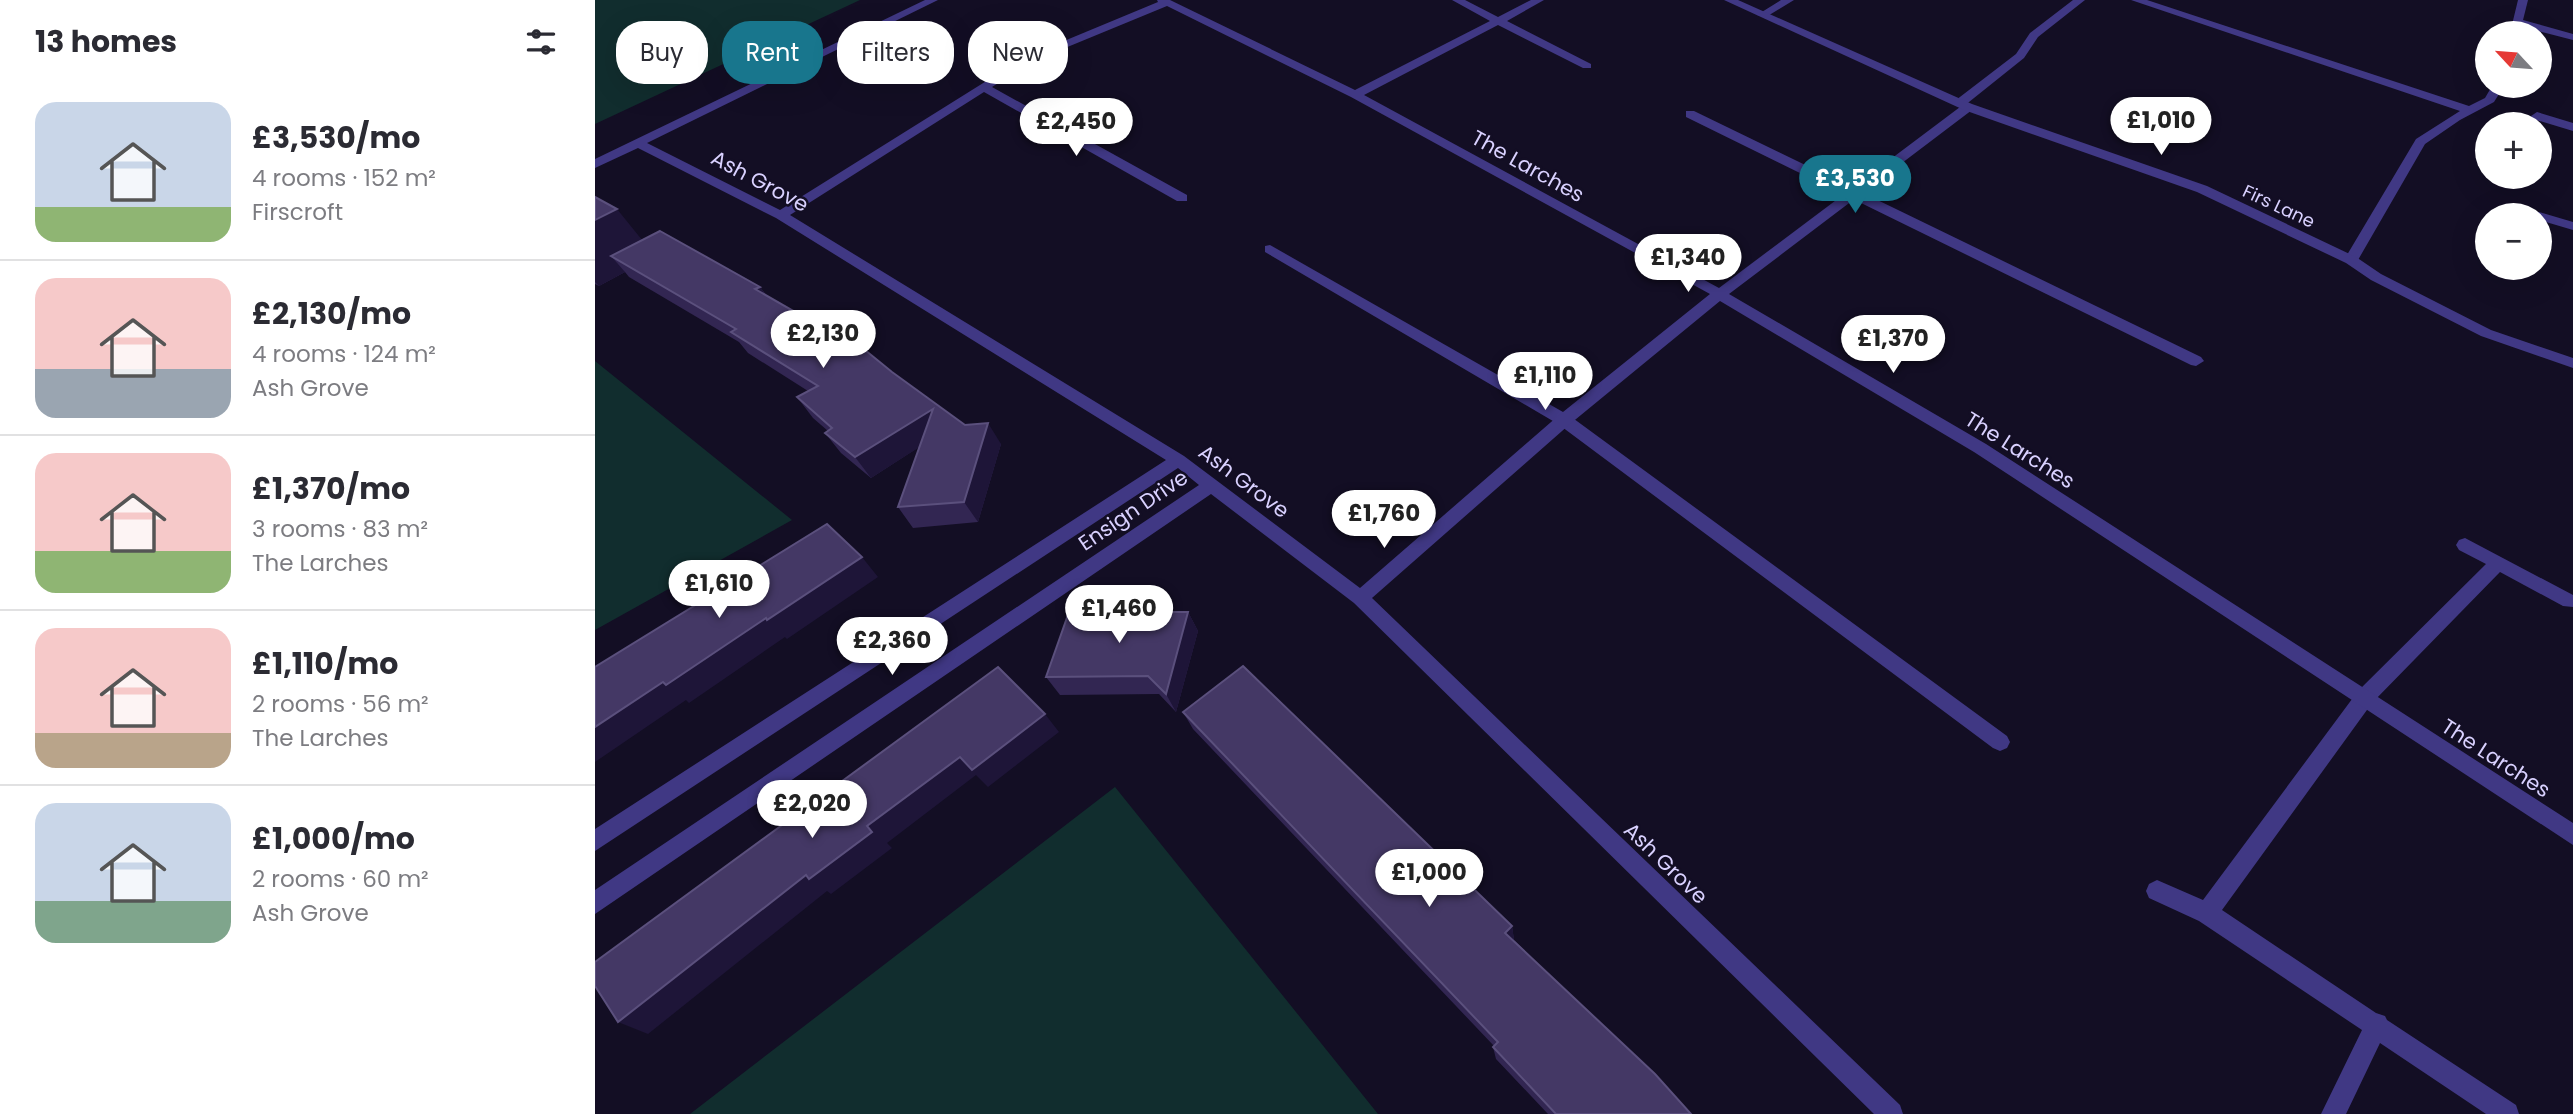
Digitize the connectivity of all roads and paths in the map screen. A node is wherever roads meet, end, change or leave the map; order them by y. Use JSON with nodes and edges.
{"nodes":[{"id":1,"x":933,"y":0,"type":"edge"},
{"id":2,"x":1457,"y":0,"type":"edge"},
{"id":3,"x":1539,"y":0,"type":"edge"},
{"id":4,"x":1729,"y":0,"type":"edge"},
{"id":5,"x":1789,"y":0,"type":"edge"},
{"id":6,"x":2080,"y":0,"type":"edge"},
{"id":7,"x":2136,"y":0,"type":"edge"},
{"id":8,"x":2523,"y":0,"type":"edge"},
{"id":9,"x":1164,"y":1,"type":"edge"},
{"id":10,"x":1762,"y":15,"type":"junction"},
{"id":11,"x":1497,"y":20,"type":"junction"},
{"id":12,"x":2518,"y":21,"type":"edge"},
{"id":13,"x":2552,"y":34,"type":"edge"},
{"id":14,"x":2573,"y":37,"type":"edge"},
{"id":15,"x":823,"y":53,"type":"edge"},
{"id":16,"x":1587,"y":66,"type":"dead end"},
{"id":17,"x":758,"y":84,"type":"edge"},
{"id":18,"x":985,"y":88,"type":"junction"},
{"id":19,"x":1355,"y":96,"type":"junction"},
{"id":20,"x":2491,"y":98,"type":"edge"},
{"id":21,"x":1964,"y":105,"type":"junction"},
{"id":22,"x":2470,"y":110,"type":"junction"},
{"id":23,"x":1690,"y":114,"type":"dead end"},
{"id":24,"x":2552,"y":121,"type":"edge"},
{"id":25,"x":2573,"y":127,"type":"edge"},
{"id":26,"x":636,"y":143,"type":"junction"},
{"id":27,"x":595,"y":164,"type":"edge"},
{"id":28,"x":1856,"y":193,"type":"junction"},
{"id":29,"x":1182,"y":198,"type":"dead end"},
{"id":30,"x":781,"y":215,"type":"junction"},
{"id":31,"x":2552,"y":220,"type":"edge"},
{"id":32,"x":2573,"y":226,"type":"edge"},
{"id":33,"x":1270,"y":249,"type":"dead end"},
{"id":34,"x":2351,"y":260,"type":"junction"},
{"id":35,"x":1718,"y":293,"type":"junction"},
{"id":36,"x":2196,"y":361,"type":"dead end"},
{"id":37,"x":2573,"y":363,"type":"edge"},
{"id":38,"x":1564,"y":420,"type":"junction"},
{"id":39,"x":1178,"y":460,"type":"junction"},
{"id":40,"x":1211,"y":485,"type":"junction"},
{"id":41,"x":2465,"y":545,"type":"dead end"},
{"id":42,"x":2498,"y":563,"type":"junction"},
{"id":43,"x":1360,"y":598,"type":"junction"},
{"id":44,"x":2569,"y":601,"type":"dead end"},
{"id":45,"x":2365,"y":698,"type":"junction"},
{"id":46,"x":2000,"y":742,"type":"dead end"},
{"id":47,"x":2573,"y":835,"type":"edge"},
{"id":48,"x":595,"y":841,"type":"edge"},
{"id":49,"x":2157,"y":891,"type":"dead end"},
{"id":50,"x":595,"y":903,"type":"edge"},
{"id":51,"x":2207,"y":913,"type":"junction"},
{"id":52,"x":2377,"y":1024,"type":"junction"},
{"id":53,"x":1891,"y":1114,"type":"edge"},
{"id":54,"x":2333,"y":1114,"type":"edge"},
{"id":55,"x":2507,"y":1114,"type":"edge"}],
"edges":[{"from":1,"to":15,"type":"street"},
{"from":2,"to":11,"type":"street"},
{"from":3,"to":11,"type":"street"},
{"from":4,"to":10,"type":"street","name":"Firs Lane"},
{"from":5,"to":10,"type":"street"},
{"from":6,"to":21,"type":"street"},
{"from":7,"to":22,"type":"street"},
{"from":8,"to":12,"type":"street"},
{"from":9,"to":18,"type":"street"},
{"from":9,"to":19,"type":"street","name":"The Larches"},
{"from":10,"to":21,"type":"street","name":"Firs Lane"},
{"from":11,"to":16,"type":"street"},
{"from":11,"to":19,"type":"street"},
{"from":13,"to":14,"type":"street"},
{"from":17,"to":26,"type":"street"},
{"from":18,"to":29,"type":"street"},
{"from":18,"to":30,"type":"street"},
{"from":19,"to":35,"type":"street","name":"The Larches"},
{"from":20,"to":22,"type":"street"},
{"from":21,"to":28,"type":"street"},
{"from":21,"to":34,"type":"street","name":"Firs Lane"},
{"from":22,"to":34,"type":"street"},
{"from":23,"to":28,"type":"street"},
{"from":24,"to":25,"type":"street"},
{"from":26,"to":27,"type":"street"},
{"from":26,"to":30,"type":"street","name":"Ash Grove"},
{"from":28,"to":35,"type":"street"},
{"from":28,"to":36,"type":"street"},
{"from":30,"to":39,"type":"street","name":"Ash Grove"},
{"from":31,"to":32,"type":"street"},
{"from":33,"to":38,"type":"street"},
{"from":34,"to":37,"type":"street","name":"Firs Lane"},
{"from":35,"to":38,"type":"street"},
{"from":35,"to":45,"type":"street","name":"The Larches"},
{"from":38,"to":43,"type":"street"},
{"from":38,"to":46,"type":"street"},
{"from":39,"to":40,"type":"street","name":"Ash Grove"},
{"from":39,"to":48,"type":"street","name":"Ensign Drive"},
{"from":40,"to":43,"type":"street","name":"Ash Grove"},
{"from":40,"to":50,"type":"street","name":"Ensign Drive"},
{"from":41,"to":42,"type":"street"},
{"from":42,"to":44,"type":"street"},
{"from":42,"to":45,"type":"street"},
{"from":43,"to":53,"type":"street","name":"Ash Grove"},
{"from":45,"to":47,"type":"street","name":"The Larches"},
{"from":45,"to":51,"type":"street"},
{"from":49,"to":51,"type":"street"},
{"from":51,"to":52,"type":"street"},
{"from":52,"to":54,"type":"street"},
{"from":52,"to":55,"type":"street"}]}
